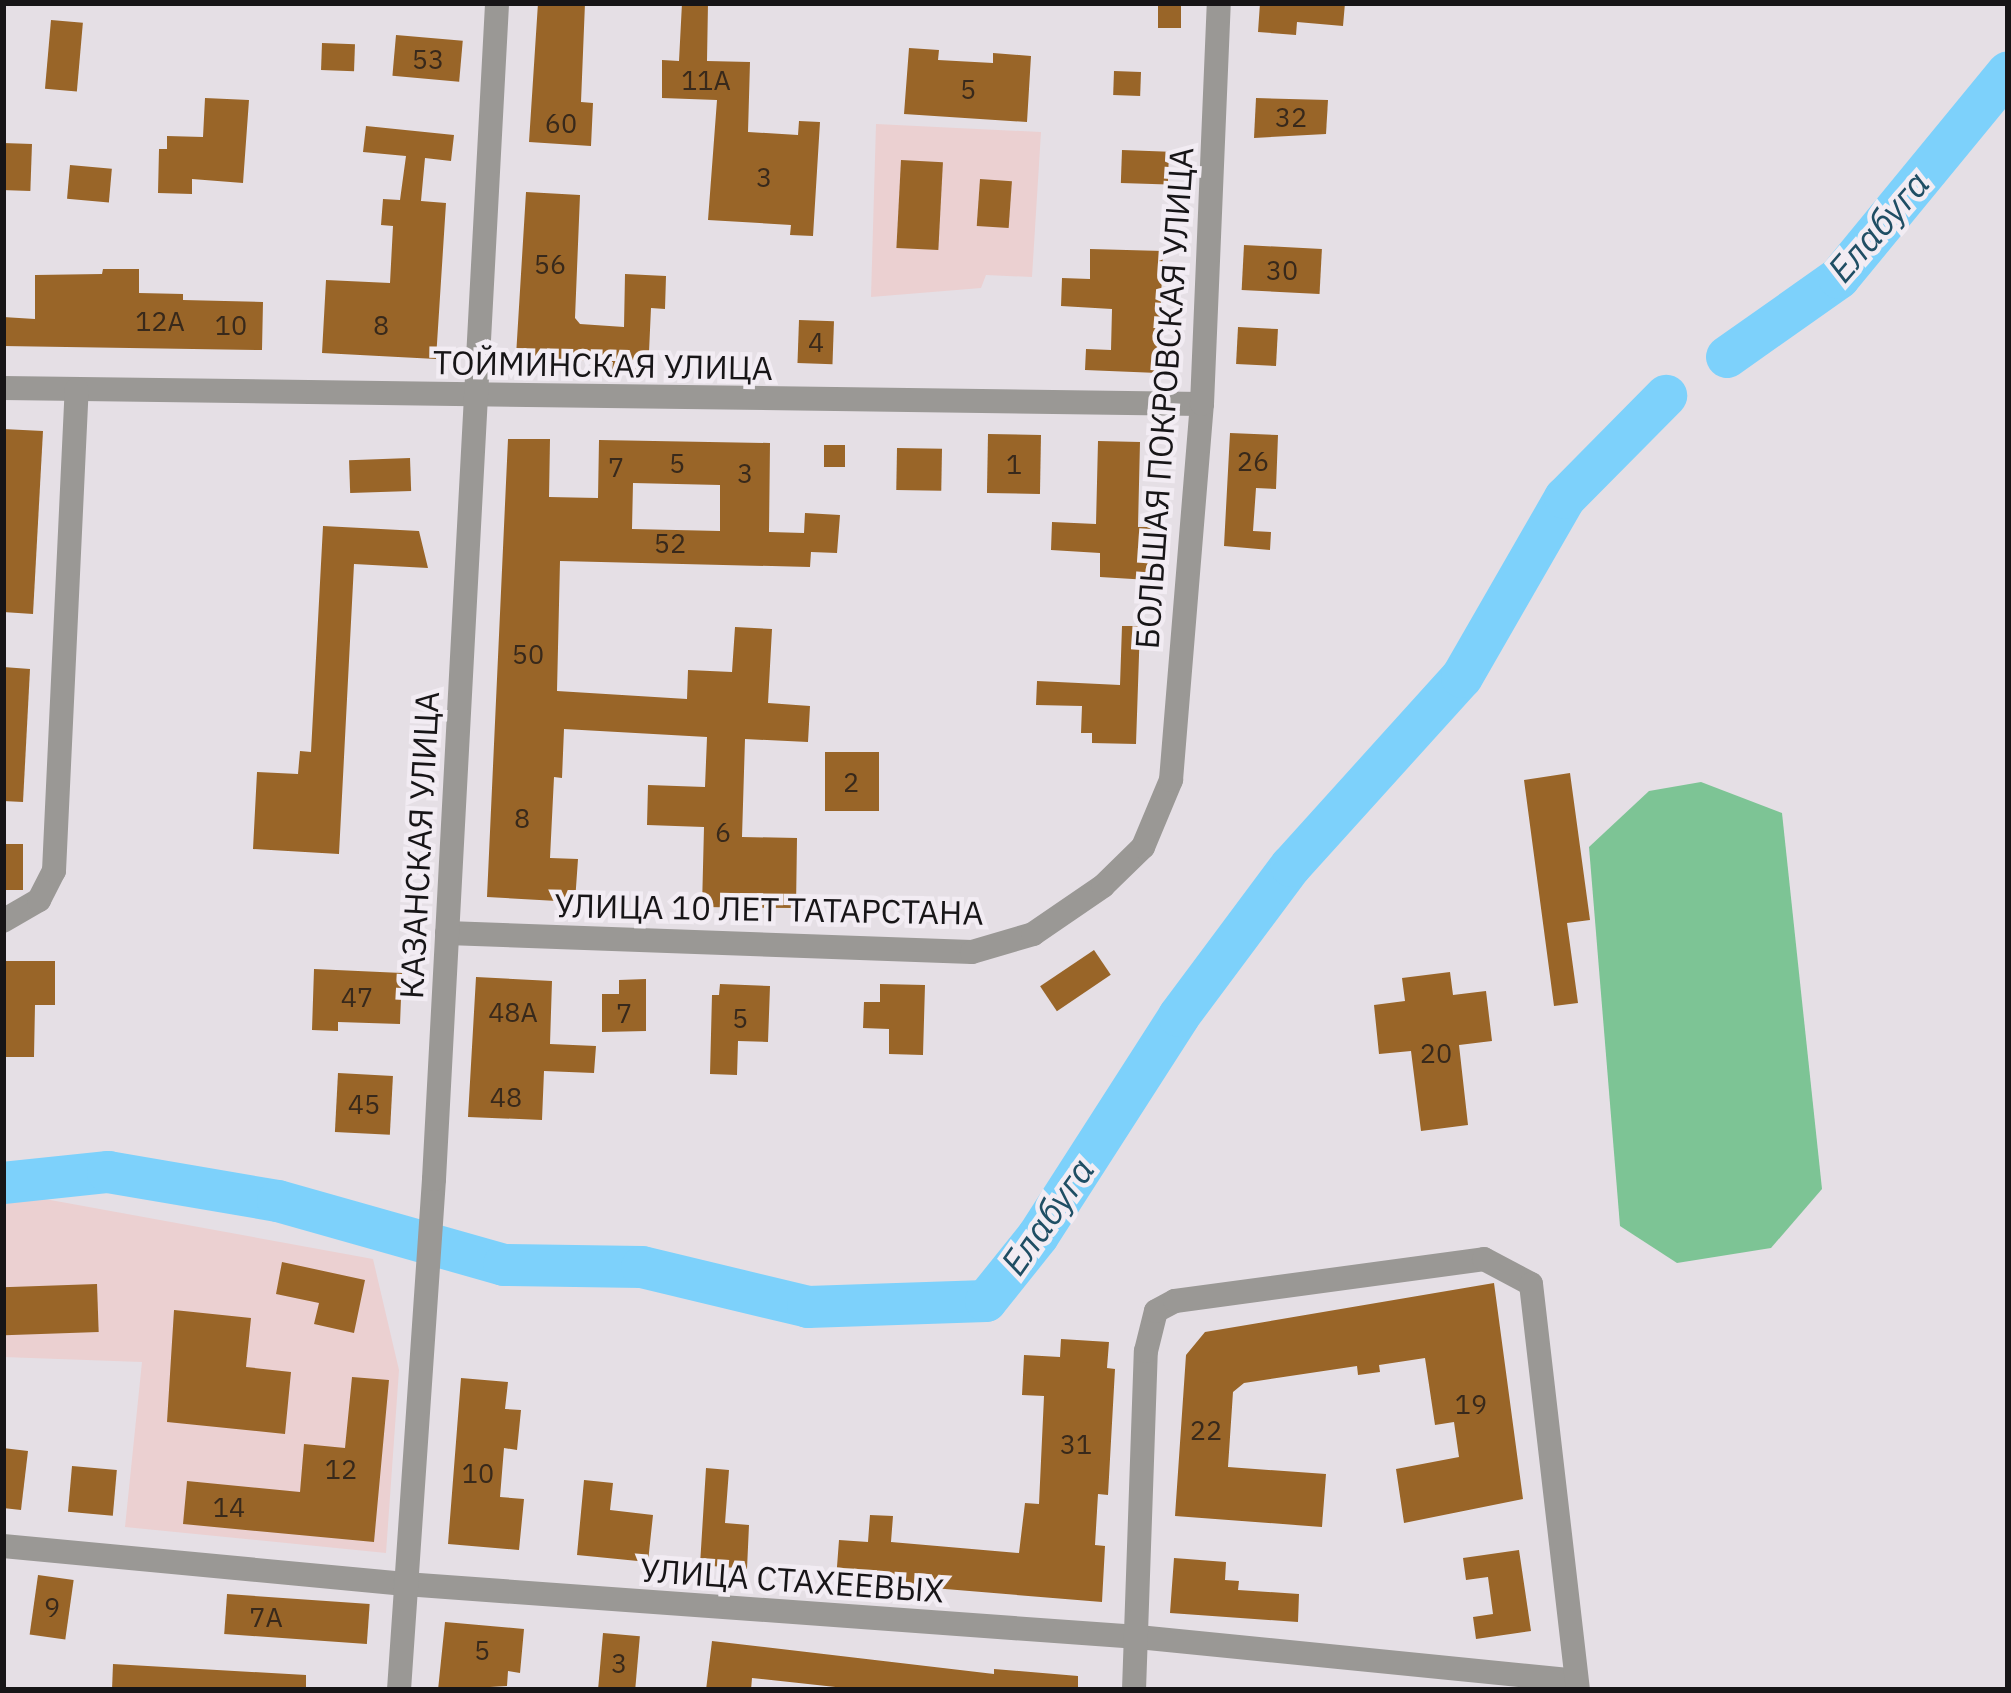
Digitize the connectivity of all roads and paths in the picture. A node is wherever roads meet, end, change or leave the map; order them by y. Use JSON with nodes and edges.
{"nodes":[{"id":1,"x":497,"y":3,"type":"edge"},
{"id":2,"x":1219,"y":3,"type":"edge"},
{"id":3,"x":3,"y":388,"type":"edge"},
{"id":4,"x":77,"y":390,"type":"junction"},
{"id":5,"x":475,"y":397,"type":"junction"},
{"id":6,"x":1202,"y":404,"type":"junction"},
{"id":7,"x":1165,"y":796,"type":"joint"},
{"id":8,"x":3,"y":921,"type":"edge"},
{"id":9,"x":447,"y":933,"type":"junction"},
{"id":10,"x":3,"y":1546,"type":"edge"},
{"id":11,"x":405,"y":1584,"type":"junction"},
{"id":12,"x":1138,"y":1637,"type":"junction"},
{"id":13,"x":1577,"y":1685,"type":"edge"},
{"id":14,"x":399,"y":1690,"type":"edge"},
{"id":15,"x":1134,"y":1690,"type":"edge"}],
"edges":[{"from":1,"to":5,"type":"street","name":"КАЗАНСКАЯ УЛИЦА"},
{"from":2,"to":6,"type":"street","name":"БОЛЬШАЯ ПОКРОВСКАЯ УЛИЦА"},
{"from":3,"to":4,"type":"street","name":"ТОЙМИНСКАЯ УЛИЦА"},
{"from":4,"to":5,"type":"street","name":"ТОЙМИНСКАЯ УЛИЦА"},
{"from":4,"to":8,"type":"street"},
{"from":5,"to":6,"type":"street","name":"ТОЙМИНСКАЯ УЛИЦА"},
{"from":5,"to":9,"type":"street","name":"КАЗАНСКАЯ УЛИЦА"},
{"from":6,"to":7,"type":"street","name":"БОЛЬШАЯ ПОКРОВСКАЯ УЛИЦА"},
{"from":7,"to":9,"type":"street","name":"УЛИЦА 10 ЛЕТ ТАТАРСТАНА"},
{"from":9,"to":11,"type":"street","name":"КАЗАНСКАЯ УЛИЦА"},
{"from":10,"to":11,"type":"street","name":"УЛИЦА СТАХЕЕВЫХ"},
{"from":11,"to":12,"type":"street","name":"УЛИЦА СТАХЕЕВЫХ"},
{"from":11,"to":14,"type":"street","name":"КАЗАНСКАЯ УЛИЦА"},
{"from":12,"to":13,"type":"street","name":"УЛИЦА СТАХЕЕВЫХ"},
{"from":12,"to":13,"type":"street"},
{"from":12,"to":15,"type":"street"}]}
